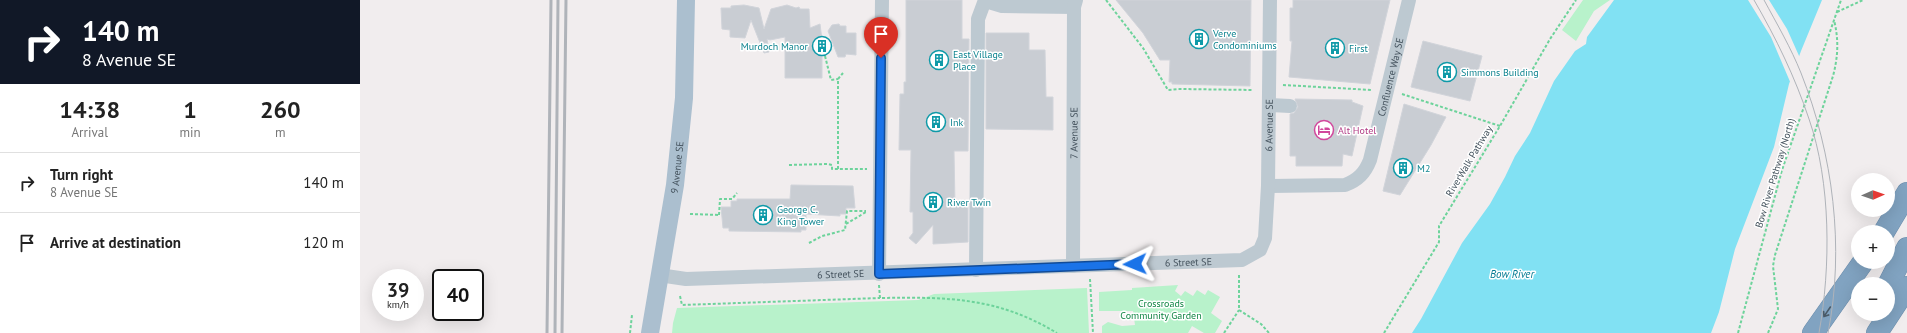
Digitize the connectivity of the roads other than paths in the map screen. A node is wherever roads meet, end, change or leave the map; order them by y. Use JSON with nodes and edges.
{"nodes":[{"id":1,"x":686,"y":0,"type":"edge"},
{"id":2,"x":882,"y":0,"type":"edge"},
{"id":3,"x":985,"y":0,"type":"edge"},
{"id":4,"x":989,"y":0,"type":"edge"},
{"id":5,"x":1270,"y":0,"type":"edge"},
{"id":6,"x":1409,"y":0,"type":"edge"},
{"id":7,"x":1075,"y":3,"type":"edge"},
{"id":8,"x":1269,"y":105,"type":"junction"},
{"id":9,"x":1290,"y":106,"type":"dead end"},
{"id":10,"x":1268,"y":186,"type":"junction"},
{"id":11,"x":1907,"y":193,"type":"edge"},
{"id":12,"x":1888,"y":225,"type":"edge"},
{"id":13,"x":1907,"y":248,"type":"edge"},
{"id":14,"x":1260,"y":250,"type":"joint"},
{"id":15,"x":1073,"y":266,"type":"junction"},
{"id":16,"x":1858,"y":269,"type":"edge"},
{"id":17,"x":976,"y":270,"type":"junction"},
{"id":18,"x":879,"y":274,"type":"junction"},
{"id":19,"x":659,"y":275,"type":"junction"},
{"id":20,"x":1892,"y":277,"type":"edge"},
{"id":21,"x":1907,"y":287,"type":"edge"},
{"id":22,"x":1869,"y":321,"type":"edge"},
{"id":23,"x":650,"y":333,"type":"edge"},
{"id":24,"x":1813,"y":333,"type":"edge"},
{"id":25,"x":1863,"y":333,"type":"edge"},
{"id":26,"x":1877,"y":333,"type":"edge"}],
"edges":[{"from":1,"to":19,"type":"main road","name":"9 Avenue SE"},
{"from":2,"to":18,"type":"street"},
{"from":3,"to":17,"type":"street"},
{"from":4,"to":7,"type":"street"},
{"from":5,"to":8,"type":"street","name":"6 Avenue SE"},
{"from":6,"to":10,"type":"street","name":"Confluence Way SE"},
{"from":7,"to":15,"type":"street","name":"7 Avenue SE"},
{"from":8,"to":9,"type":"street"},
{"from":8,"to":10,"type":"street","name":"6 Avenue SE"},
{"from":10,"to":14,"type":"street","name":"6 Avenue SE"},
{"from":11,"to":12,"type":"highway"},
{"from":13,"to":20,"type":"highway"},
{"from":14,"to":15,"type":"street","name":"6 Street SE"},
{"from":15,"to":17,"type":"street","name":"6 Street SE"},
{"from":16,"to":24,"type":"highway","one_way":true},
{"from":17,"to":18,"type":"street","name":"6 Street SE"},
{"from":18,"to":19,"type":"street","name":"6 Street SE"},
{"from":19,"to":23,"type":"main road","name":"9 Avenue SE"},
{"from":21,"to":26,"type":"highway"},
{"from":22,"to":25,"type":"highway"}]}
